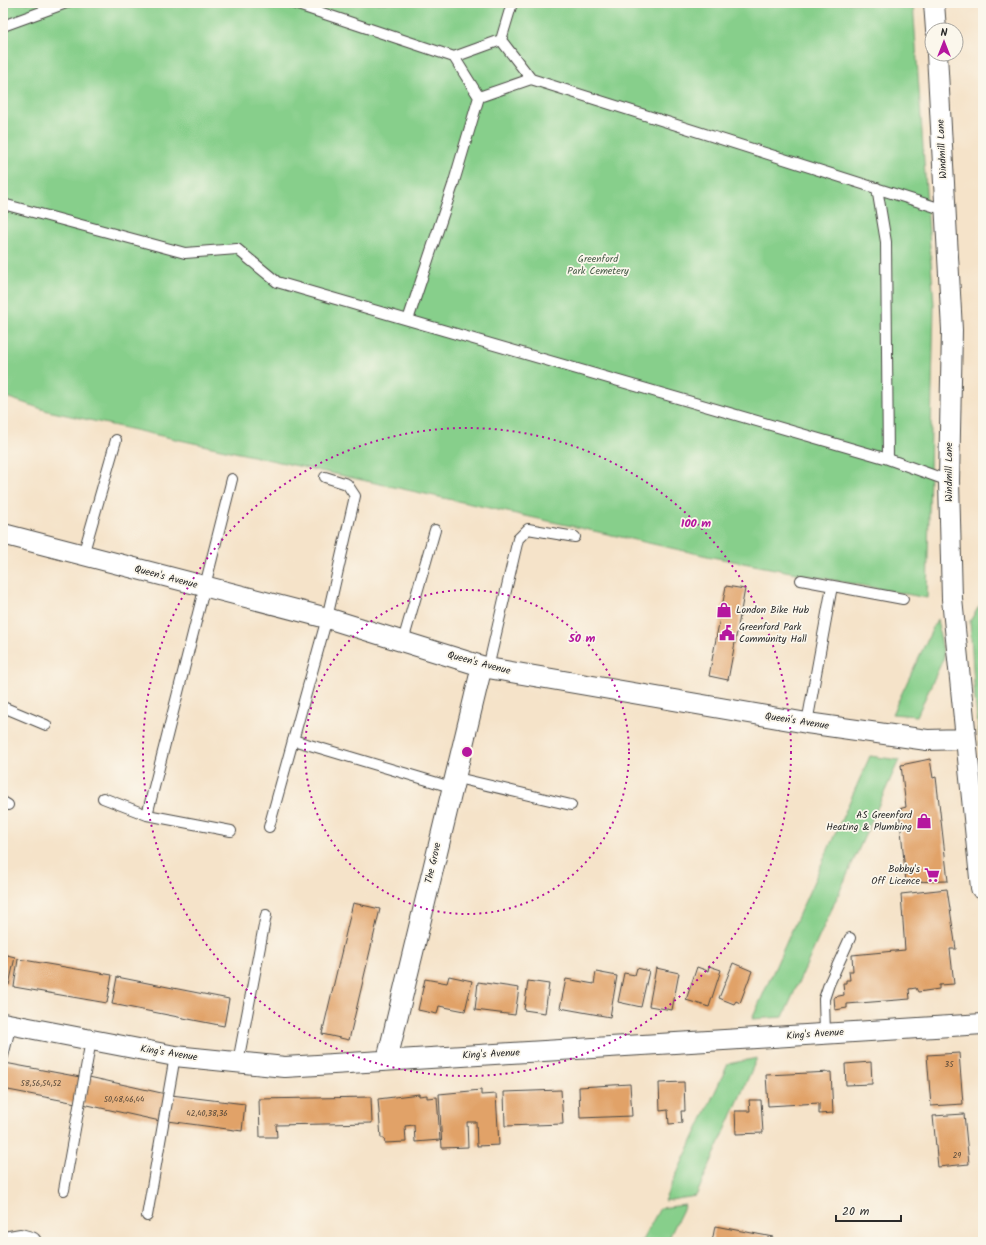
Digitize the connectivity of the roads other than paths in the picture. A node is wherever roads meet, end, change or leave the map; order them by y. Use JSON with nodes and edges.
{"nodes":[{"id":1,"x":66,"y":3,"type":"edge"},
{"id":2,"x":292,"y":3,"type":"edge"},
{"id":3,"x":512,"y":3,"type":"edge"},
{"id":4,"x":934,"y":3,"type":"edge"},
{"id":5,"x":935,"y":22,"type":"edge"},
{"id":6,"x":3,"y":26,"type":"edge"},
{"id":7,"x":501,"y":40,"type":"junction"},
{"id":8,"x":454,"y":56,"type":"junction"},
{"id":9,"x":937,"y":62,"type":"edge"},
{"id":10,"x":531,"y":79,"type":"junction"},
{"id":11,"x":479,"y":97,"type":"junction"},
{"id":12,"x":877,"y":188,"type":"junction"},
{"id":13,"x":3,"y":204,"type":"edge"},
{"id":14,"x":945,"y":210,"type":"junction"},
{"id":15,"x":408,"y":320,"type":"junction"},
{"id":16,"x":116,"y":440,"type":"dead end"},
{"id":17,"x":888,"y":459,"type":"junction"},
{"id":18,"x":325,"y":477,"type":"dead end"},
{"id":19,"x":232,"y":479,"type":"dead end"},
{"id":20,"x":948,"y":481,"type":"junction"},
{"id":21,"x":435,"y":530,"type":"dead end"},
{"id":22,"x":3,"y":534,"type":"edge"},
{"id":23,"x":575,"y":537,"type":"dead end"},
{"id":24,"x":83,"y":555,"type":"junction"},
{"id":25,"x":801,"y":580,"type":"dead end"},
{"id":26,"x":832,"y":586,"type":"junction"},
{"id":27,"x":204,"y":587,"type":"junction"},
{"id":28,"x":903,"y":599,"type":"dead end"},
{"id":29,"x":326,"y":618,"type":"junction"},
{"id":30,"x":403,"y":641,"type":"junction"},
{"id":31,"x":485,"y":667,"type":"junction"},
{"id":32,"x":3,"y":707,"type":"edge"},
{"id":33,"x":807,"y":723,"type":"junction"},
{"id":34,"x":46,"y":725,"type":"dead end"},
{"id":35,"x":965,"y":738,"type":"junction"},
{"id":36,"x":293,"y":740,"type":"junction"},
{"id":37,"x":452,"y":782,"type":"junction"},
{"id":38,"x":103,"y":798,"type":"dead end"},
{"id":39,"x":572,"y":805,"type":"dead end"},
{"id":40,"x":147,"y":815,"type":"junction"},
{"id":41,"x":269,"y":827,"type":"dead end"},
{"id":42,"x":231,"y":831,"type":"dead end"},
{"id":43,"x":983,"y":888,"type":"edge"},
{"id":44,"x":266,"y":915,"type":"dead end"},
{"id":45,"x":850,"y":938,"type":"dead end"},
{"id":46,"x":7,"y":1024,"type":"edge"},
{"id":47,"x":983,"y":1024,"type":"edge"},
{"id":48,"x":825,"y":1034,"type":"junction"},
{"id":49,"x":91,"y":1040,"type":"junction"},
{"id":50,"x":3,"y":1056,"type":"edge"},
{"id":51,"x":175,"y":1056,"type":"junction"},
{"id":52,"x":387,"y":1060,"type":"junction"},
{"id":53,"x":238,"y":1062,"type":"junction"},
{"id":54,"x":64,"y":1190,"type":"dead end"},
{"id":55,"x":147,"y":1216,"type":"dead end"},
{"id":56,"x":3,"y":1242,"type":"edge"},
{"id":57,"x":31,"y":1242,"type":"edge"}],
"edges":[{"from":1,"to":6,"type":"lane"},
{"from":2,"to":8,"type":"lane"},
{"from":3,"to":7,"type":"lane"},
{"from":4,"to":5,"type":"street"},
{"from":7,"to":8,"type":"lane"},
{"from":7,"to":10,"type":"lane"},
{"from":8,"to":11,"type":"lane"},
{"from":9,"to":14,"type":"street","name":"Windmill Lane"},
{"from":10,"to":11,"type":"lane"},
{"from":10,"to":12,"type":"lane"},
{"from":11,"to":15,"type":"lane"},
{"from":12,"to":14,"type":"lane"},
{"from":12,"to":17,"type":"lane"},
{"from":13,"to":15,"type":"lane"},
{"from":14,"to":20,"type":"street","name":"Windmill Lane"},
{"from":15,"to":17,"type":"lane"},
{"from":16,"to":24,"type":"lane"},
{"from":17,"to":20,"type":"lane"},
{"from":18,"to":29,"type":"lane"},
{"from":19,"to":27,"type":"lane"},
{"from":20,"to":35,"type":"street","name":"Windmill Lane"},
{"from":21,"to":30,"type":"lane"},
{"from":22,"to":24,"type":"street","name":"Queen's Avenue"},
{"from":23,"to":31,"type":"lane"},
{"from":24,"to":27,"type":"street","name":"Queen's Avenue"},
{"from":25,"to":26,"type":"lane"},
{"from":26,"to":28,"type":"lane"},
{"from":26,"to":33,"type":"lane"},
{"from":27,"to":29,"type":"street","name":"Queen's Avenue"},
{"from":27,"to":40,"type":"lane"},
{"from":29,"to":30,"type":"street","name":"Queen's Avenue"},
{"from":29,"to":36,"type":"lane"},
{"from":30,"to":31,"type":"street","name":"Queen's Avenue"},
{"from":31,"to":33,"type":"street","name":"Queen's Avenue"},
{"from":31,"to":37,"type":"street","name":"The Grove"},
{"from":32,"to":34,"type":"lane"},
{"from":33,"to":35,"type":"street","name":"Queen's Avenue"},
{"from":35,"to":43,"type":"street","name":"Windmill Lane"},
{"from":36,"to":37,"type":"lane"},
{"from":36,"to":41,"type":"lane"},
{"from":37,"to":39,"type":"lane"},
{"from":37,"to":52,"type":"street","name":"The Grove"},
{"from":38,"to":40,"type":"lane"},
{"from":40,"to":42,"type":"lane"},
{"from":44,"to":53,"type":"lane"},
{"from":45,"to":48,"type":"lane"},
{"from":46,"to":49,"type":"street","name":"King's Avenue"},
{"from":46,"to":50,"type":"lane"},
{"from":47,"to":48,"type":"street","name":"King's Avenue"},
{"from":48,"to":52,"type":"street","name":"King's Avenue"},
{"from":49,"to":51,"type":"street","name":"King's Avenue"},
{"from":49,"to":54,"type":"lane"},
{"from":51,"to":53,"type":"street","name":"King's Avenue"},
{"from":51,"to":55,"type":"lane"},
{"from":52,"to":53,"type":"street","name":"King's Avenue"},
{"from":56,"to":57,"type":"street"}]}
